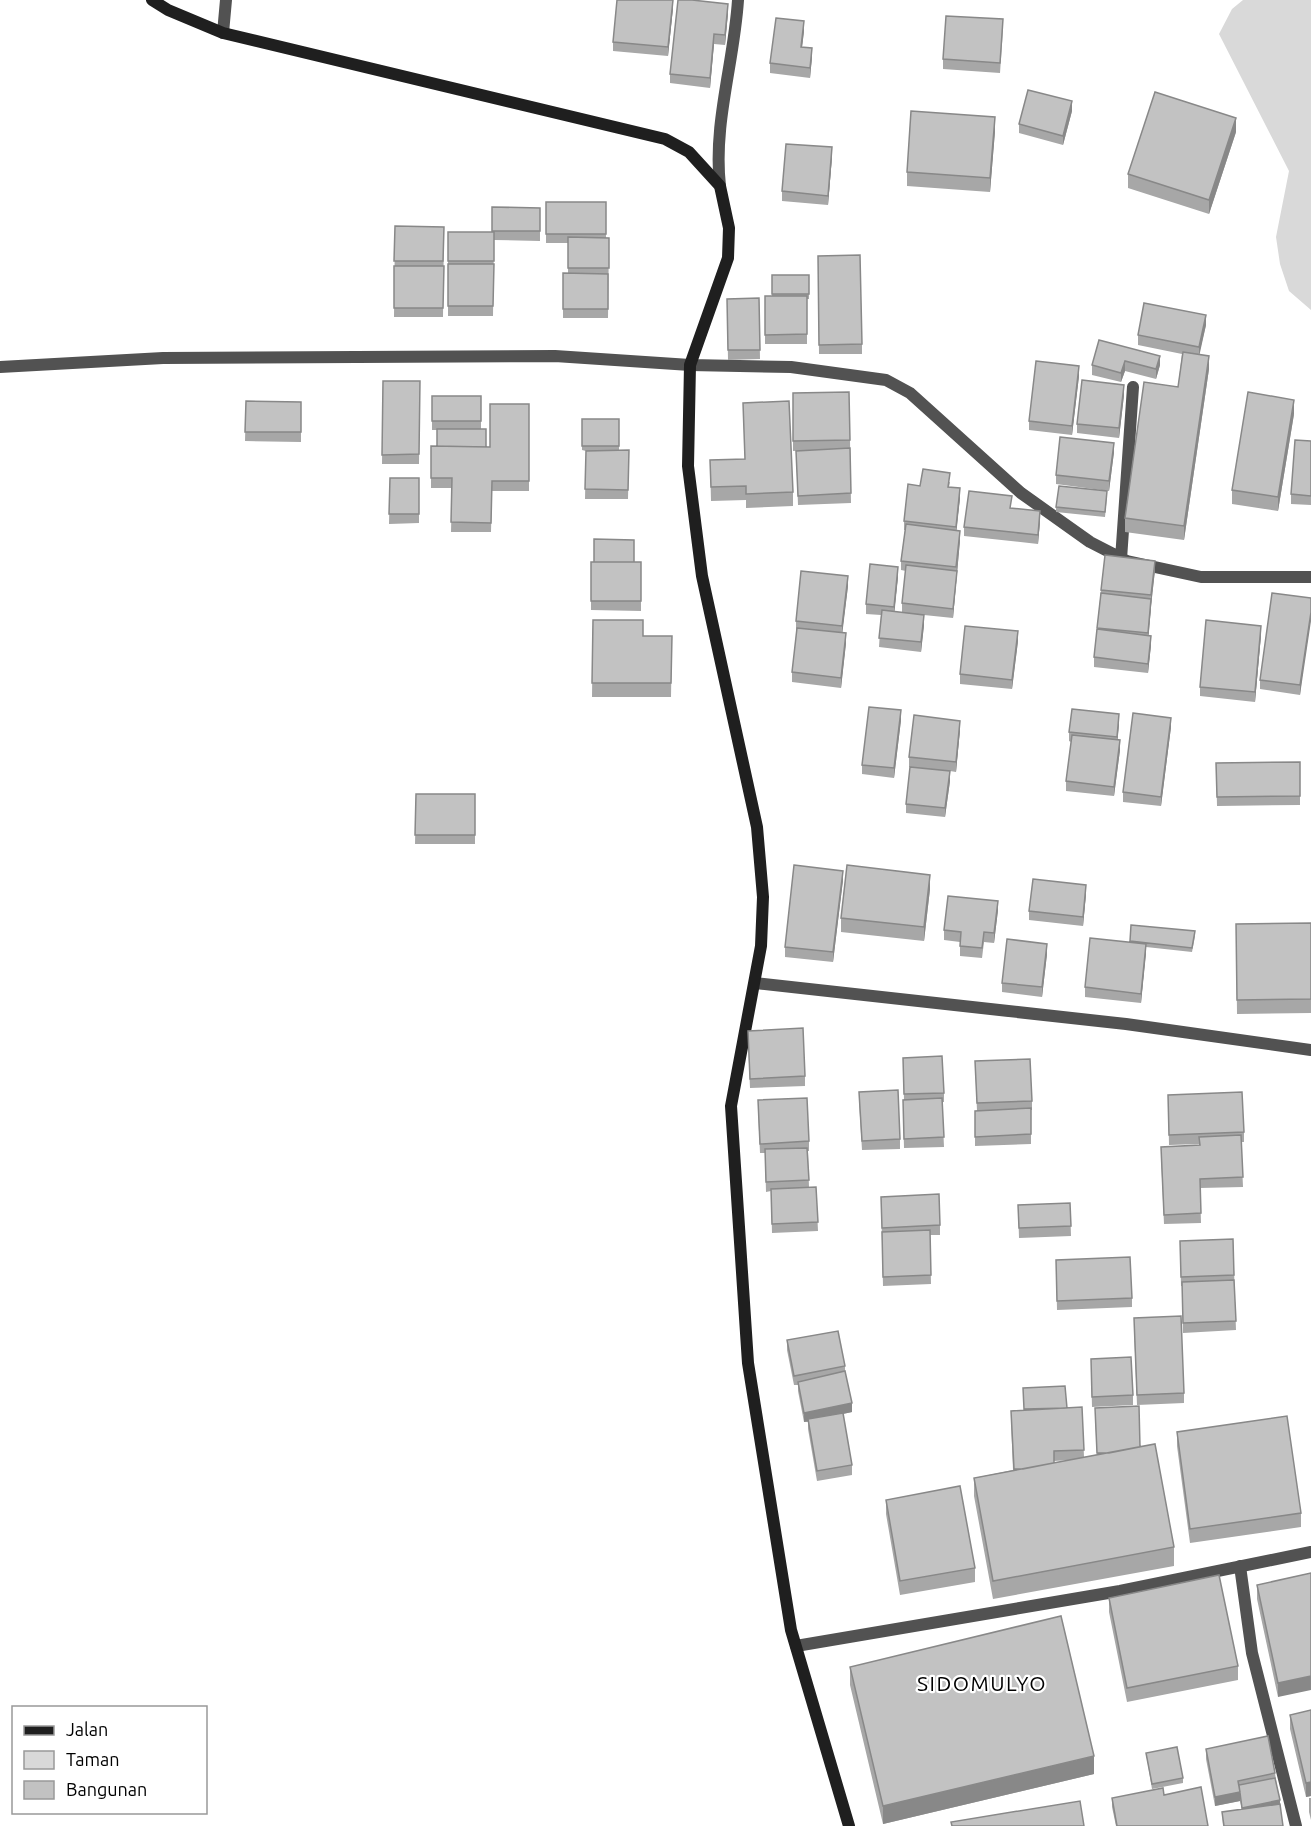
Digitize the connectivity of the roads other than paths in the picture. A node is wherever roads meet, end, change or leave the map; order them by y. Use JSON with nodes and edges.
{"nodes":[{"id":1,"x":152,"y":0,"type":"edge"},
{"id":2,"x":226,"y":0,"type":"edge"},
{"id":3,"x":738,"y":0,"type":"edge"},
{"id":4,"x":223,"y":30,"type":"junction"},
{"id":5,"x":720,"y":186,"type":"junction"},
{"id":6,"x":690,"y":364,"type":"junction"},
{"id":7,"x":0,"y":367,"type":"edge"},
{"id":8,"x":1133,"y":387,"type":"dead end"},
{"id":9,"x":1121,"y":559,"type":"junction"},
{"id":10,"x":1311,"y":577,"type":"edge"},
{"id":11,"x":754,"y":983,"type":"junction"},
{"id":12,"x":1311,"y":1050,"type":"edge"},
{"id":13,"x":1311,"y":1552,"type":"edge"},
{"id":14,"x":1240,"y":1566,"type":"junction"},
{"id":15,"x":796,"y":1646,"type":"junction"},
{"id":16,"x":849,"y":1826,"type":"edge"},
{"id":17,"x":1296,"y":1826,"type":"edge"}],
"edges":[{"from":1,"to":4,"type":"street"},
{"from":2,"to":4,"type":"street"},
{"from":3,"to":5,"type":"street"},
{"from":4,"to":5,"type":"street"},
{"from":5,"to":6,"type":"street"},
{"from":6,"to":7,"type":"street"},
{"from":6,"to":9,"type":"street"},
{"from":6,"to":11,"type":"street"},
{"from":8,"to":9,"type":"street"},
{"from":9,"to":10,"type":"street"},
{"from":11,"to":12,"type":"street"},
{"from":11,"to":15,"type":"street"},
{"from":13,"to":14,"type":"street"},
{"from":14,"to":15,"type":"street"},
{"from":14,"to":17,"type":"street"},
{"from":15,"to":16,"type":"street"}]}
